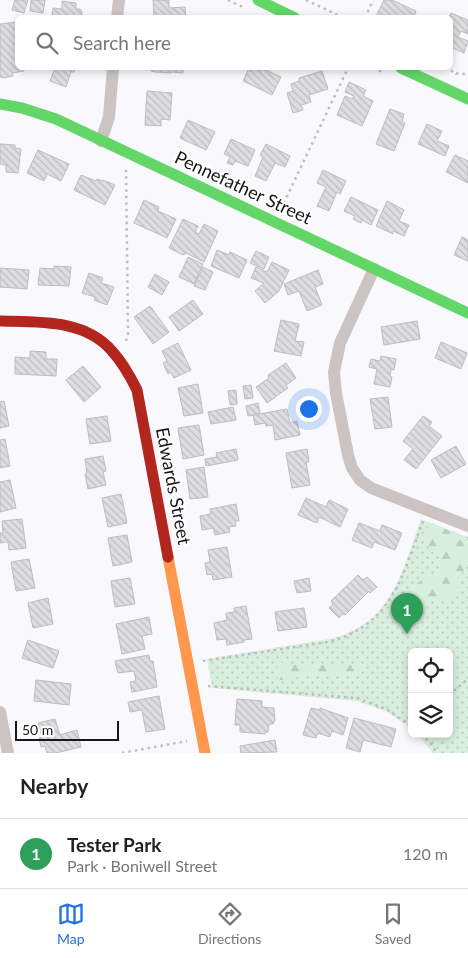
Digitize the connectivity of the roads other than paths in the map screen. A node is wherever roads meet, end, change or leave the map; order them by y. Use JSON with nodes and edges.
{"nodes":[{"id":1,"x":118,"y":0,"type":"edge"},
{"id":2,"x":258,"y":0,"type":"edge"},
{"id":3,"x":117,"y":15,"type":"edge"},
{"id":4,"x":289,"y":15,"type":"edge"},
{"id":5,"x":113,"y":70,"type":"edge"},
{"id":6,"x":405,"y":70,"type":"edge"},
{"id":7,"x":468,"y":99,"type":"edge"},
{"id":8,"x":0,"y":104,"type":"edge"},
{"id":9,"x":101,"y":141,"type":"junction"},
{"id":10,"x":374,"y":269,"type":"junction"},
{"id":11,"x":468,"y":313,"type":"edge"},
{"id":12,"x":0,"y":321,"type":"edge"},
{"id":13,"x":468,"y":526,"type":"edge"},
{"id":14,"x":0,"y":712,"type":"edge"},
{"id":15,"x":204,"y":747,"type":"edge"},
{"id":16,"x":8,"y":753,"type":"edge"}],
"edges":[{"from":1,"to":3,"type":"street"},
{"from":2,"to":4,"type":"street"},
{"from":5,"to":9,"type":"street"},
{"from":6,"to":7,"type":"street"},
{"from":8,"to":9,"type":"street","name":"Pennefather Street"},
{"from":9,"to":10,"type":"street","name":"Pennefather Street"},
{"from":10,"to":11,"type":"street","name":"Pennefather Street"},
{"from":10,"to":13,"type":"street"},
{"from":12,"to":15,"type":"street","name":"Edwards Street"},
{"from":14,"to":16,"type":"street"}]}
